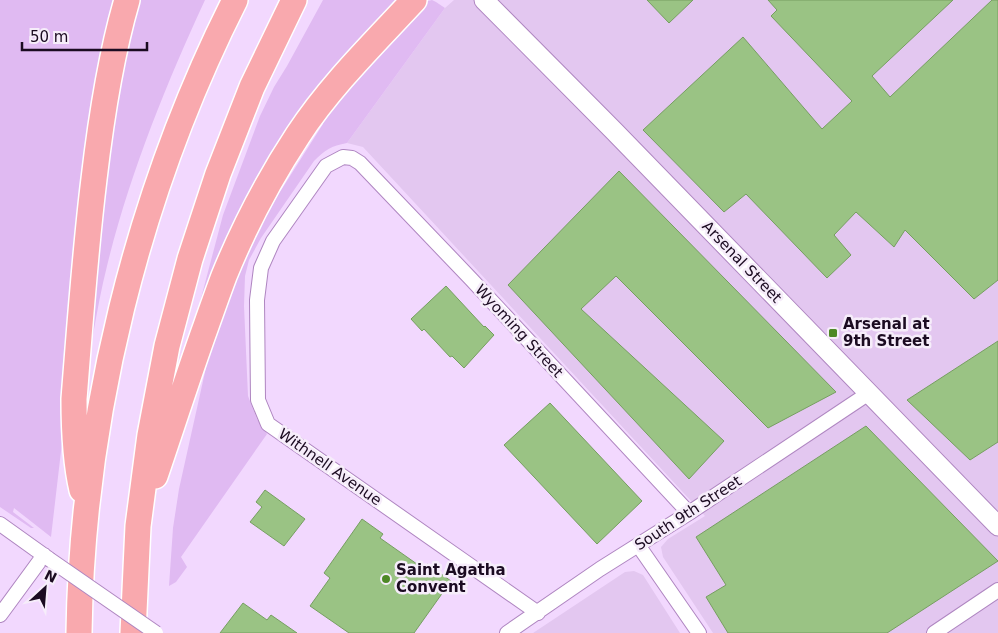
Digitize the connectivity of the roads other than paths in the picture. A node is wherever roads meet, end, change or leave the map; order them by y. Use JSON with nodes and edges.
{"nodes":[{"id":1,"x":127,"y":0,"type":"edge"},
{"id":2,"x":235,"y":0,"type":"edge"},
{"id":3,"x":294,"y":0,"type":"edge"},
{"id":4,"x":414,"y":0,"type":"edge"},
{"id":5,"x":484,"y":0,"type":"edge"},
{"id":6,"x":343,"y":157,"type":"joint"},
{"id":7,"x":869,"y":393,"type":"junction"},
{"id":8,"x":87,"y":508,"type":"junction"},
{"id":9,"x":689,"y":513,"type":"junction"},
{"id":10,"x":0,"y":524,"type":"edge"},
{"id":11,"x":138,"y":526,"type":"junction"},
{"id":12,"x":998,"y":526,"type":"edge"},
{"id":13,"x":638,"y":546,"type":"junction"},
{"id":14,"x":46,"y":557,"type":"junction"},
{"id":15,"x":998,"y":590,"type":"edge"},
{"id":16,"x":538,"y":613,"type":"junction"},
{"id":17,"x":0,"y":616,"type":"edge"},
{"id":18,"x":79,"y":633,"type":"edge"},
{"id":19,"x":133,"y":633,"type":"edge"},
{"id":20,"x":156,"y":633,"type":"edge"},
{"id":21,"x":508,"y":633,"type":"edge"},
{"id":22,"x":699,"y":633,"type":"edge"},
{"id":23,"x":934,"y":633,"type":"edge"}],
"edges":[{"from":1,"to":8,"type":"highway"},
{"from":2,"to":8,"type":"highway"},
{"from":3,"to":11,"type":"highway"},
{"from":4,"to":11,"type":"highway"},
{"from":5,"to":7,"type":"main road","name":"Arsenal Street"},
{"from":6,"to":9,"type":"street","name":"Wyoming Street"},
{"from":6,"to":16,"type":"street","name":"Withnell Avenue"},
{"from":7,"to":9,"type":"street","name":"South 9th Street"},
{"from":7,"to":12,"type":"main road","name":"Arsenal Street"},
{"from":8,"to":18,"type":"highway"},
{"from":9,"to":13,"type":"street","name":"South 9th Street"},
{"from":10,"to":14,"type":"street"},
{"from":11,"to":19,"type":"highway"},
{"from":13,"to":16,"type":"street","name":"South 9th Street"},
{"from":13,"to":22,"type":"street"},
{"from":14,"to":17,"type":"street"},
{"from":14,"to":20,"type":"street","bridge":true},
{"from":15,"to":23,"type":"street"},
{"from":16,"to":21,"type":"street","name":"South 9th Street"}]}
